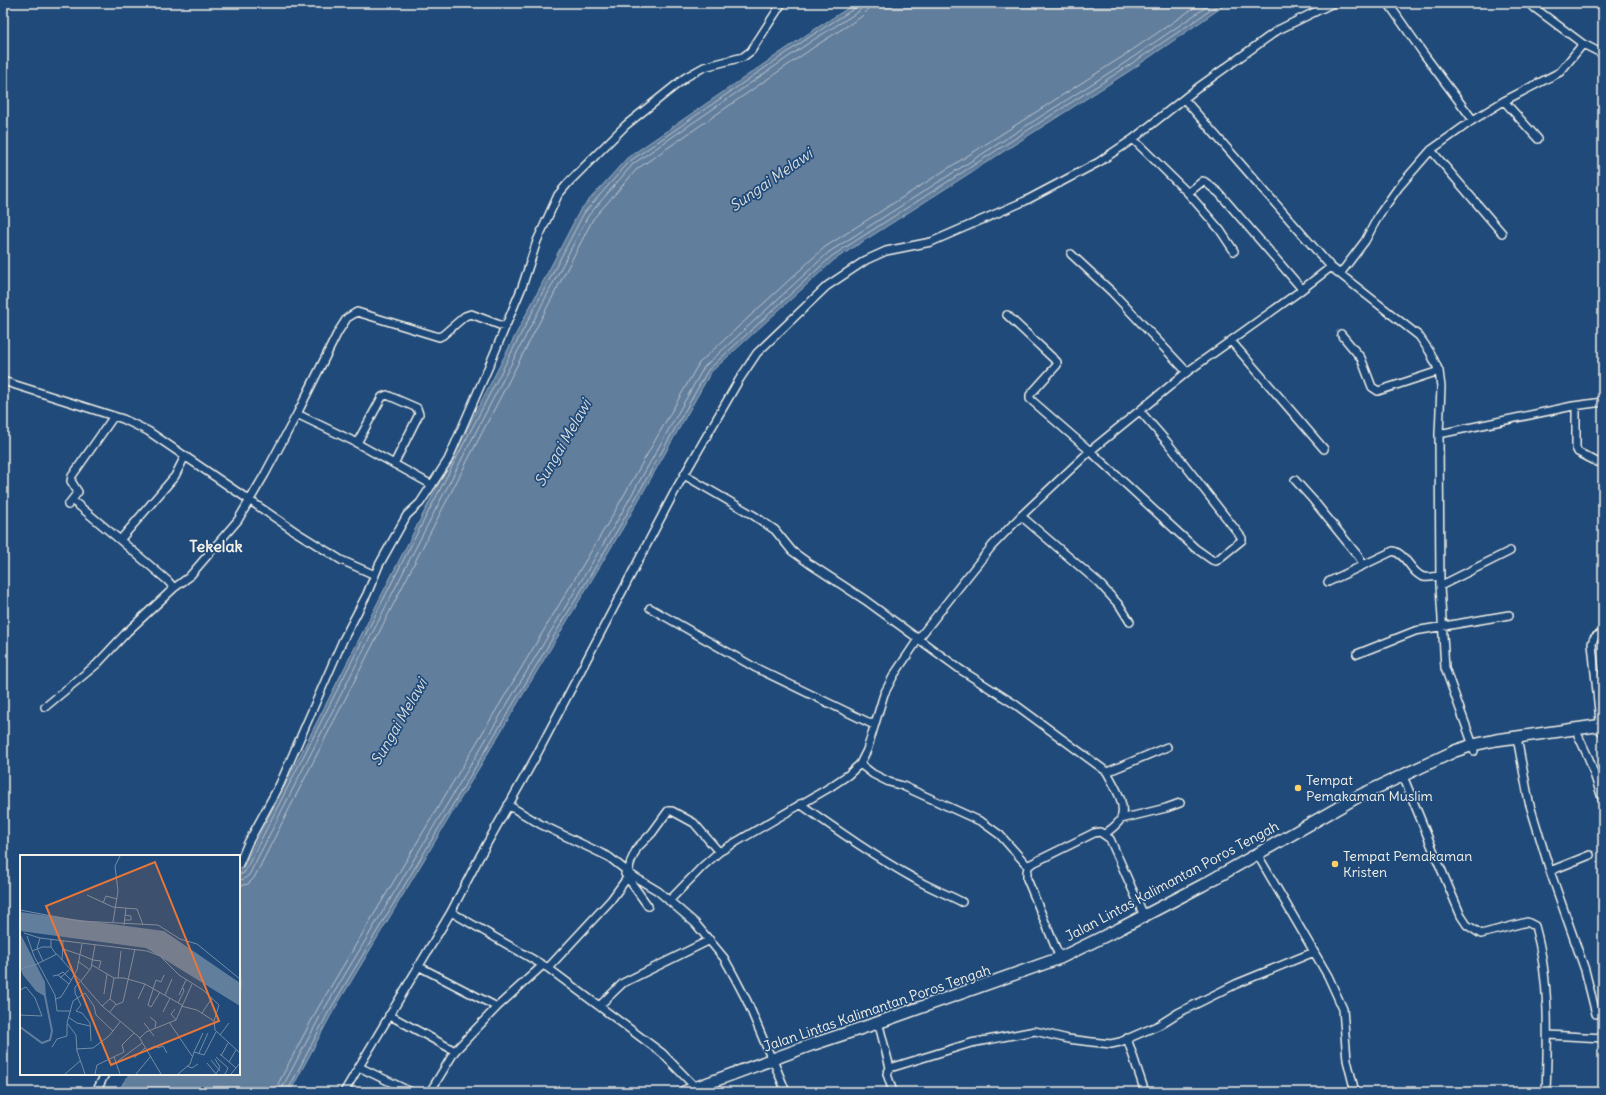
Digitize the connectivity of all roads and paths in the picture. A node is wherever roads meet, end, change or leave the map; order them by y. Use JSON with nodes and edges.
{"nodes":[{"id":1,"x":782,"y":3,"type":"edge"},
{"id":2,"x":1334,"y":3,"type":"edge"},
{"id":3,"x":1388,"y":3,"type":"edge"},
{"id":4,"x":1528,"y":3,"type":"edge"},
{"id":5,"x":1583,"y":44,"type":"junction"},
{"id":6,"x":1603,"y":54,"type":"edge"},
{"id":7,"x":1184,"y":99,"type":"junction"},
{"id":8,"x":1504,"y":101,"type":"junction"},
{"id":9,"x":1473,"y":120,"type":"junction"},
{"id":10,"x":1133,"y":139,"type":"junction"},
{"id":11,"x":1538,"y":139,"type":"dead end"},
{"id":12,"x":1431,"y":150,"type":"junction"},
{"id":13,"x":1188,"y":193,"type":"junction"},
{"id":14,"x":1502,"y":233,"type":"dead end"},
{"id":15,"x":1234,"y":250,"type":"dead end"},
{"id":16,"x":1071,"y":254,"type":"dead end"},
{"id":17,"x":1331,"y":267,"type":"junction"},
{"id":18,"x":1340,"y":274,"type":"junction"},
{"id":19,"x":1302,"y":289,"type":"junction"},
{"id":20,"x":1007,"y":315,"type":"dead end"},
{"id":21,"x":505,"y":327,"type":"junction"},
{"id":22,"x":1341,"y":334,"type":"dead end"},
{"id":23,"x":1231,"y":341,"type":"junction"},
{"id":24,"x":1439,"y":371,"type":"junction"},
{"id":25,"x":1187,"y":372,"type":"junction"},
{"id":26,"x":3,"y":381,"type":"edge"},
{"id":27,"x":1603,"y":402,"type":"edge"},
{"id":28,"x":1576,"y":406,"type":"junction"},
{"id":29,"x":1140,"y":411,"type":"junction"},
{"id":30,"x":298,"y":414,"type":"junction"},
{"id":31,"x":114,"y":416,"type":"junction"},
{"id":32,"x":1439,"y":434,"type":"junction"},
{"id":33,"x":357,"y":443,"type":"junction"},
{"id":34,"x":1324,"y":449,"type":"dead end"},
{"id":35,"x":1090,"y":451,"type":"junction"},
{"id":36,"x":185,"y":456,"type":"junction"},
{"id":37,"x":1597,"y":462,"type":"dead end"},
{"id":38,"x":394,"y":464,"type":"junction"},
{"id":39,"x":684,"y":475,"type":"junction"},
{"id":40,"x":1295,"y":480,"type":"dead end"},
{"id":41,"x":432,"y":485,"type":"junction"},
{"id":42,"x":249,"y":500,"type":"junction"},
{"id":43,"x":1021,"y":516,"type":"junction"},
{"id":44,"x":120,"y":540,"type":"junction"},
{"id":45,"x":1510,"y":551,"type":"dead end"},
{"id":46,"x":1363,"y":565,"type":"junction"},
{"id":47,"x":375,"y":575,"type":"junction"},
{"id":48,"x":1440,"y":576,"type":"junction"},
{"id":49,"x":1328,"y":582,"type":"dead end"},
{"id":50,"x":1440,"y":586,"type":"junction"},
{"id":51,"x":174,"y":588,"type":"junction"},
{"id":52,"x":650,"y":608,"type":"dead end"},
{"id":53,"x":1509,"y":615,"type":"dead end"},
{"id":54,"x":1130,"y":622,"type":"dead end"},
{"id":55,"x":1441,"y":626,"type":"junction"},
{"id":56,"x":1603,"y":634,"type":"edge"},
{"id":57,"x":919,"y":638,"type":"junction"},
{"id":58,"x":1357,"y":654,"type":"dead end"},
{"id":59,"x":45,"y":707,"type":"dead end"},
{"id":60,"x":874,"y":725,"type":"junction"},
{"id":61,"x":1602,"y":728,"type":"edge"},
{"id":62,"x":1578,"y":735,"type":"junction"},
{"id":63,"x":1518,"y":743,"type":"junction"},
{"id":64,"x":1167,"y":747,"type":"dead end"},
{"id":65,"x":1474,"y":748,"type":"junction"},
{"id":66,"x":860,"y":764,"type":"junction"},
{"id":67,"x":1107,"y":772,"type":"junction"},
{"id":68,"x":1405,"y":781,"type":"junction"},
{"id":69,"x":1603,"y":801,"type":"edge"},
{"id":70,"x":1180,"y":803,"type":"dead end"},
{"id":71,"x":800,"y":804,"type":"junction"},
{"id":72,"x":508,"y":805,"type":"junction"},
{"id":73,"x":1121,"y":819,"type":"junction"},
{"id":74,"x":1106,"y":834,"type":"junction"},
{"id":75,"x":719,"y":852,"type":"junction"},
{"id":76,"x":1590,"y":855,"type":"dead end"},
{"id":77,"x":1260,"y":859,"type":"junction"},
{"id":78,"x":240,"y":862,"type":"edge"},
{"id":79,"x":1029,"y":866,"type":"junction"},
{"id":80,"x":1550,"y":871,"type":"junction"},
{"id":81,"x":630,"y":877,"type":"junction"},
{"id":82,"x":669,"y":901,"type":"junction"},
{"id":83,"x":962,"y":902,"type":"dead end"},
{"id":84,"x":648,"y":906,"type":"dead end"},
{"id":85,"x":451,"y":912,"type":"junction"},
{"id":86,"x":1145,"y":918,"type":"junction"},
{"id":87,"x":710,"y":940,"type":"junction"},
{"id":88,"x":1314,"y":952,"type":"junction"},
{"id":89,"x":1060,"y":958,"type":"junction"},
{"id":90,"x":418,"y":966,"type":"junction"},
{"id":91,"x":545,"y":966,"type":"junction"},
{"id":92,"x":599,"y":1006,"type":"junction"},
{"id":93,"x":497,"y":1007,"type":"junction"},
{"id":94,"x":1596,"y":1014,"type":"dead end"},
{"id":95,"x":389,"y":1015,"type":"junction"},
{"id":96,"x":880,"y":1029,"type":"junction"},
{"id":97,"x":1548,"y":1035,"type":"junction"},
{"id":98,"x":1128,"y":1038,"type":"junction"},
{"id":99,"x":1603,"y":1038,"type":"edge"},
{"id":100,"x":455,"y":1051,"type":"junction"},
{"id":101,"x":773,"y":1062,"type":"junction"},
{"id":102,"x":359,"y":1067,"type":"junction"},
{"id":103,"x":890,"y":1068,"type":"junction"},
{"id":104,"x":104,"y":1075,"type":"edge"},
{"id":105,"x":700,"y":1090,"type":"edge"},
{"id":106,"x":96,"y":1092,"type":"edge"},
{"id":107,"x":344,"y":1092,"type":"edge"},
{"id":108,"x":411,"y":1092,"type":"edge"},
{"id":109,"x":430,"y":1092,"type":"edge"},
{"id":110,"x":684,"y":1092,"type":"edge"},
{"id":111,"x":786,"y":1092,"type":"edge"},
{"id":112,"x":893,"y":1092,"type":"edge"},
{"id":113,"x":1144,"y":1092,"type":"edge"},
{"id":114,"x":1355,"y":1092,"type":"edge"},
{"id":115,"x":1546,"y":1092,"type":"edge"}],
"edges":[{"from":1,"to":21,"type":"street"},
{"from":2,"to":7,"type":"street"},
{"from":3,"to":9,"type":"street"},
{"from":4,"to":5,"type":"street"},
{"from":5,"to":6,"type":"street"},
{"from":5,"to":8,"type":"street"},
{"from":7,"to":10,"type":"street"},
{"from":7,"to":17,"type":"street"},
{"from":8,"to":9,"type":"street"},
{"from":8,"to":11,"type":"street"},
{"from":9,"to":12,"type":"street"},
{"from":10,"to":13,"type":"street"},
{"from":10,"to":39,"type":"street"},
{"from":12,"to":14,"type":"street"},
{"from":12,"to":18,"type":"street"},
{"from":13,"to":15,"type":"street"},
{"from":13,"to":19,"type":"street"},
{"from":16,"to":25,"type":"street"},
{"from":17,"to":18,"type":"street"},
{"from":17,"to":19,"type":"street"},
{"from":18,"to":24,"type":"street"},
{"from":19,"to":23,"type":"street"},
{"from":20,"to":35,"type":"street"},
{"from":21,"to":30,"type":"street"},
{"from":21,"to":41,"type":"street"},
{"from":22,"to":24,"type":"street"},
{"from":23,"to":25,"type":"street"},
{"from":23,"to":34,"type":"street"},
{"from":24,"to":32,"type":"street"},
{"from":25,"to":29,"type":"street"},
{"from":26,"to":31,"type":"street"},
{"from":27,"to":28,"type":"street"},
{"from":28,"to":32,"type":"street"},
{"from":28,"to":37,"type":"street"},
{"from":29,"to":35,"type":"street"},
{"from":29,"to":35,"type":"street"},
{"from":30,"to":33,"type":"street"},
{"from":30,"to":42,"type":"street"},
{"from":31,"to":36,"type":"street"},
{"from":31,"to":44,"type":"street"},
{"from":32,"to":48,"type":"street"},
{"from":33,"to":38,"type":"street"},
{"from":33,"to":38,"type":"street"},
{"from":35,"to":43,"type":"street"},
{"from":36,"to":42,"type":"street"},
{"from":36,"to":44,"type":"street"},
{"from":38,"to":41,"type":"street"},
{"from":39,"to":57,"type":"street"},
{"from":39,"to":72,"type":"street"},
{"from":40,"to":46,"type":"street"},
{"from":41,"to":47,"type":"street"},
{"from":42,"to":47,"type":"street"},
{"from":42,"to":51,"type":"street"},
{"from":43,"to":54,"type":"street"},
{"from":43,"to":57,"type":"street"},
{"from":44,"to":51,"type":"street"},
{"from":45,"to":50,"type":"street"},
{"from":46,"to":48,"type":"street"},
{"from":46,"to":49,"type":"street"},
{"from":47,"to":78,"type":"street"},
{"from":48,"to":50,"type":"street"},
{"from":50,"to":55,"type":"street"},
{"from":51,"to":59,"type":"street"},
{"from":52,"to":60,"type":"street"},
{"from":53,"to":55,"type":"street"},
{"from":55,"to":58,"type":"street"},
{"from":55,"to":65,"type":"street"},
{"from":56,"to":61,"type":"street"},
{"from":57,"to":60,"type":"street"},
{"from":57,"to":67,"type":"street"},
{"from":60,"to":66,"type":"street"},
{"from":61,"to":62,"type":"main road","name":"Jalan Lintas Kalimantan Poros Tengah"},
{"from":61,"to":65,"type":"main road","name":"Jalan Lintas Kalimantan Poros Tengah"},
{"from":62,"to":63,"type":"main road","name":"Jalan Lintas Kalimantan Poros Tengah"},
{"from":62,"to":69,"type":"street"},
{"from":63,"to":65,"type":"main road","name":"Jalan Lintas Kalimantan Poros Tengah"},
{"from":63,"to":80,"type":"street"},
{"from":64,"to":67,"type":"street"},
{"from":65,"to":68,"type":"main road","name":"Jalan Lintas Kalimantan Poros Tengah"},
{"from":65,"to":86,"type":"main road","name":"Jalan Lintas Kalimantan Poros Tengah"},
{"from":66,"to":71,"type":"street"},
{"from":66,"to":79,"type":"street"},
{"from":67,"to":73,"type":"street"},
{"from":68,"to":77,"type":"main road","name":"Jalan Lintas Kalimantan Poros Tengah"},
{"from":68,"to":97,"type":"street"},
{"from":70,"to":73,"type":"street"},
{"from":71,"to":75,"type":"street"},
{"from":71,"to":83,"type":"street"},
{"from":72,"to":81,"type":"street"},
{"from":72,"to":85,"type":"street"},
{"from":73,"to":74,"type":"street"},
{"from":74,"to":79,"type":"street"},
{"from":74,"to":86,"type":"street"},
{"from":75,"to":81,"type":"street"},
{"from":75,"to":82,"type":"street"},
{"from":76,"to":80,"type":"street"},
{"from":77,"to":86,"type":"main road","name":"Jalan Lintas Kalimantan Poros Tengah"},
{"from":77,"to":88,"type":"street"},
{"from":79,"to":89,"type":"street"},
{"from":80,"to":94,"type":"street"},
{"from":81,"to":82,"type":"street"},
{"from":81,"to":84,"type":"street"},
{"from":81,"to":91,"type":"street"},
{"from":82,"to":87,"type":"street"},
{"from":85,"to":90,"type":"street"},
{"from":85,"to":91,"type":"street"},
{"from":86,"to":89,"type":"main road","name":"Jalan Lintas Kalimantan Poros Tengah"},
{"from":86,"to":96,"type":"main road","name":"Jalan Lintas Kalimantan Poros Tengah"},
{"from":87,"to":92,"type":"street"},
{"from":87,"to":101,"type":"street"},
{"from":88,"to":98,"type":"street"},
{"from":88,"to":114,"type":"street"},
{"from":89,"to":101,"type":"main road","name":"Jalan Lintas Kalimantan Poros Tengah"},
{"from":90,"to":93,"type":"street"},
{"from":90,"to":95,"type":"street"},
{"from":91,"to":92,"type":"street"},
{"from":91,"to":93,"type":"street"},
{"from":92,"to":105,"type":"street"},
{"from":93,"to":100,"type":"street"},
{"from":95,"to":100,"type":"street"},
{"from":95,"to":102,"type":"street"},
{"from":96,"to":101,"type":"main road","name":"Jalan Lintas Kalimantan Poros Tengah"},
{"from":96,"to":103,"type":"street"},
{"from":97,"to":99,"type":"street"},
{"from":97,"to":115,"type":"street"},
{"from":98,"to":103,"type":"street"},
{"from":98,"to":113,"type":"street"},
{"from":100,"to":109,"type":"street"},
{"from":101,"to":105,"type":"main road","name":"Jalan Lintas Kalimantan Poros Tengah"},
{"from":101,"to":111,"type":"street"},
{"from":102,"to":107,"type":"street"},
{"from":102,"to":108,"type":"street"},
{"from":103,"to":112,"type":"street"},
{"from":104,"to":106,"type":"street"},
{"from":105,"to":110,"type":"main road","name":"Jalan Lintas Kalimantan Poros Tengah"}]}
